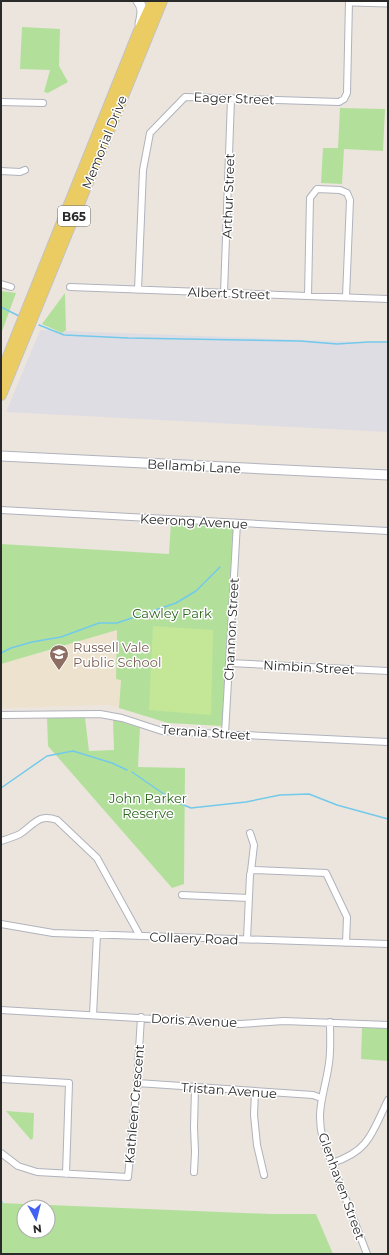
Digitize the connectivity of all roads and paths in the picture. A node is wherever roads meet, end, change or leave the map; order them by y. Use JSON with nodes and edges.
{"nodes":[{"id":1,"x":138,"y":1,"type":"edge"},
{"id":2,"x":153,"y":1,"type":"edge"},
{"id":3,"x":162,"y":1,"type":"edge"},
{"id":4,"x":349,"y":1,"type":"edge"},
{"id":5,"x":352,"y":1,"type":"edge"},
{"id":6,"x":388,"y":2,"type":"edge"},
{"id":7,"x":138,"y":33,"type":"junction"},
{"id":8,"x":231,"y":99,"type":"junction"},
{"id":9,"x":1,"y":102,"type":"edge"},
{"id":10,"x":43,"y":103,"type":"dead end"},
{"id":11,"x":26,"y":170,"type":"dead end"},
{"id":12,"x":1,"y":171,"type":"edge"},
{"id":13,"x":1,"y":284,"type":"edge"},
{"id":14,"x":11,"y":287,"type":"dead end"},
{"id":15,"x":70,"y":287,"type":"dead end"},
{"id":16,"x":138,"y":290,"type":"junction"},
{"id":17,"x":224,"y":293,"type":"junction"},
{"id":18,"x":308,"y":296,"type":"junction"},
{"id":19,"x":346,"y":297,"type":"junction"},
{"id":20,"x":388,"y":299,"type":"edge"},
{"id":21,"x":1,"y":374,"type":"edge"},
{"id":22,"x":1,"y":395,"type":"edge"},
{"id":23,"x":1,"y":451,"type":"edge"},
{"id":24,"x":1,"y":456,"type":"edge"},
{"id":25,"x":18,"y":457,"type":"junction"},
{"id":26,"x":388,"y":475,"type":"edge"},
{"id":27,"x":1,"y":510,"type":"edge"},
{"id":28,"x":237,"y":523,"type":"junction"},
{"id":29,"x":388,"y":531,"type":"edge"},
{"id":30,"x":229,"y":663,"type":"junction"},
{"id":31,"x":388,"y":671,"type":"edge"},
{"id":32,"x":1,"y":715,"type":"edge"},
{"id":33,"x":225,"y":734,"type":"junction"},
{"id":34,"x":388,"y":742,"type":"edge"},
{"id":35,"x":250,"y":833,"type":"dead end"},
{"id":36,"x":1,"y":841,"type":"edge"},
{"id":37,"x":251,"y":871,"type":"junction"},
{"id":38,"x":182,"y":895,"type":"dead end"},
{"id":39,"x":249,"y":898,"type":"junction"},
{"id":40,"x":1,"y":924,"type":"edge"},
{"id":41,"x":97,"y":934,"type":"junction"},
{"id":42,"x":140,"y":936,"type":"junction"},
{"id":43,"x":247,"y":939,"type":"junction"},
{"id":44,"x":346,"y":943,"type":"junction"},
{"id":45,"x":388,"y":944,"type":"edge"},
{"id":46,"x":1,"y":1010,"type":"edge"},
{"id":47,"x":93,"y":1015,"type":"junction"},
{"id":48,"x":141,"y":1017,"type":"junction"},
{"id":49,"x":330,"y":1022,"type":"junction"},
{"id":50,"x":388,"y":1025,"type":"edge"},
{"id":51,"x":1,"y":1079,"type":"edge"},
{"id":52,"x":137,"y":1083,"type":"junction"},
{"id":53,"x":196,"y":1088,"type":"junction"},
{"id":54,"x":255,"y":1091,"type":"junction"},
{"id":55,"x":322,"y":1098,"type":"junction"},
{"id":56,"x":388,"y":1100,"type":"edge"},
{"id":57,"x":1,"y":1153,"type":"edge"},
{"id":58,"x":332,"y":1163,"type":"junction"},
{"id":59,"x":194,"y":1172,"type":"dead end"},
{"id":60,"x":66,"y":1174,"type":"junction"},
{"id":61,"x":264,"y":1175,"type":"dead end"},
{"id":62,"x":367,"y":1254,"type":"edge"}],
"edges":[{"from":1,"to":7,"type":"main road"},
{"from":2,"to":7,"type":"main road","name":"Memorial Drive","number":"B65"},
{"from":3,"to":22,"type":"main road","name":"Memorial Drive","number":"B65"},
{"from":4,"to":8,"type":"street","name":"Eager Street"},
{"from":5,"to":6,"type":"main road"},
{"from":7,"to":21,"type":"main road","name":"Memorial Drive","number":"B65"},
{"from":8,"to":16,"type":"street","name":"Eager Street"},
{"from":8,"to":17,"type":"street","name":"Arthur Street"},
{"from":9,"to":10,"type":"street"},
{"from":11,"to":12,"type":"street"},
{"from":13,"to":14,"type":"street"},
{"from":15,"to":16,"type":"street","name":"Albert Street"},
{"from":16,"to":17,"type":"street","name":"Albert Street"},
{"from":17,"to":18,"type":"street","name":"Albert Street"},
{"from":18,"to":19,"type":"street","name":"Albert Street"},
{"from":18,"to":19,"type":"street"},
{"from":19,"to":20,"type":"street","name":"Albert Street"},
{"from":23,"to":25,"type":"main road"},
{"from":24,"to":25,"type":"main road","name":"Bellambi Lane"},
{"from":25,"to":26,"type":"main road","name":"Bellambi Lane"},
{"from":27,"to":28,"type":"street","name":"Keerong Avenue"},
{"from":28,"to":29,"type":"street","name":"Keerong Avenue"},
{"from":28,"to":30,"type":"street","name":"Channon Street"},
{"from":30,"to":31,"type":"street","name":"Nimbin Street"},
{"from":30,"to":33,"type":"street","name":"Channon Street"},
{"from":32,"to":33,"type":"street","name":"Terania Street"},
{"from":33,"to":34,"type":"street","name":"Terania Street"},
{"from":35,"to":37,"type":"street"},
{"from":36,"to":42,"type":"street"},
{"from":37,"to":39,"type":"street"},
{"from":37,"to":44,"type":"street"},
{"from":38,"to":39,"type":"street"},
{"from":39,"to":43,"type":"street"},
{"from":40,"to":41,"type":"street","name":"Collaery Road"},
{"from":41,"to":42,"type":"street","name":"Collaery Road"},
{"from":41,"to":47,"type":"street"},
{"from":42,"to":43,"type":"street","name":"Collaery Road"},
{"from":43,"to":44,"type":"street","name":"Collaery Road"},
{"from":44,"to":45,"type":"street","name":"Collaery Road"},
{"from":46,"to":47,"type":"street","name":"Doris Avenue"},
{"from":47,"to":48,"type":"street","name":"Doris Avenue"},
{"from":48,"to":49,"type":"street","name":"Doris Avenue"},
{"from":48,"to":52,"type":"street","name":"Kathleen Crescent"},
{"from":49,"to":50,"type":"street","name":"Doris Avenue"},
{"from":49,"to":55,"type":"street","name":"Glenhaven Street"},
{"from":51,"to":60,"type":"street"},
{"from":52,"to":53,"type":"street","name":"Tristan Avenue"},
{"from":52,"to":60,"type":"street","name":"Kathleen Crescent"},
{"from":53,"to":54,"type":"street","name":"Tristan Avenue"},
{"from":53,"to":59,"type":"street"},
{"from":54,"to":55,"type":"street","name":"Tristan Avenue"},
{"from":54,"to":61,"type":"street"},
{"from":55,"to":58,"type":"street","name":"Glenhaven Street"},
{"from":56,"to":58,"type":"street"},
{"from":57,"to":60,"type":"street","name":"Kathleen Crescent"},
{"from":58,"to":62,"type":"street","name":"Glenhaven Street"}]}
